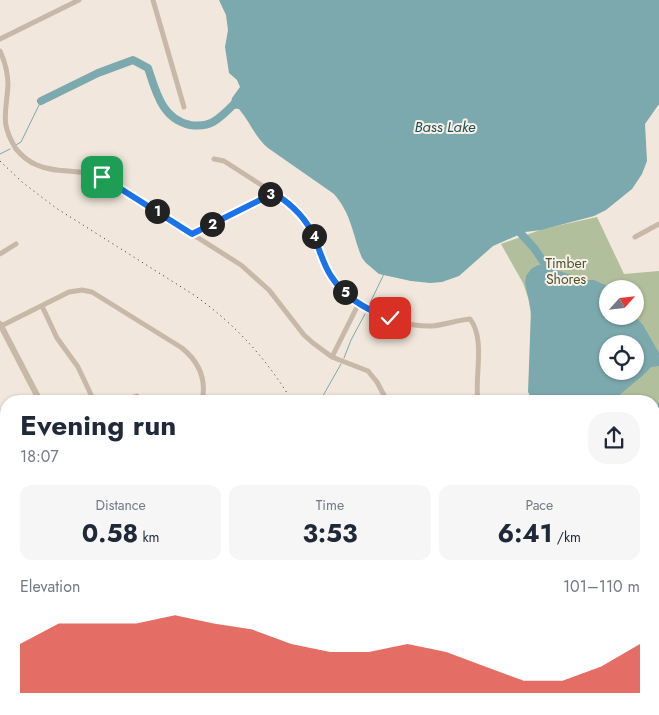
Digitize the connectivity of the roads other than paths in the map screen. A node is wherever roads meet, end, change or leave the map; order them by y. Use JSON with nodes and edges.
{"nodes":[{"id":1,"x":79,"y":0,"type":"edge"},
{"id":2,"x":153,"y":0,"type":"edge"},
{"id":3,"x":0,"y":39,"type":"edge"},
{"id":4,"x":0,"y":51,"type":"edge"},
{"id":5,"x":184,"y":107,"type":"dead end"},
{"id":6,"x":214,"y":159,"type":"dead end"},
{"id":7,"x":274,"y":193,"type":"junction"},
{"id":8,"x":659,"y":224,"type":"edge"},
{"id":9,"x":192,"y":234,"type":"junction"},
{"id":10,"x":635,"y":237,"type":"dead end"},
{"id":11,"x":16,"y":244,"type":"dead end"},
{"id":12,"x":0,"y":254,"type":"edge"},
{"id":13,"x":359,"y":303,"type":"junction"},
{"id":14,"x":42,"y":306,"type":"junction"},
{"id":15,"x":1,"y":325,"type":"edge"},
{"id":16,"x":332,"y":357,"type":"junction"},
{"id":17,"x":37,"y":395,"type":"edge"},
{"id":18,"x":91,"y":395,"type":"edge"},
{"id":19,"x":203,"y":395,"type":"edge"},
{"id":20,"x":384,"y":395,"type":"edge"},
{"id":21,"x":478,"y":395,"type":"edge"}],
"edges":[{"from":1,"to":3,"type":"street"},
{"from":2,"to":5,"type":"street"},
{"from":4,"to":9,"type":"street"},
{"from":6,"to":7,"type":"street"},
{"from":7,"to":9,"type":"street"},
{"from":7,"to":13,"type":"street"},
{"from":8,"to":10,"type":"street"},
{"from":9,"to":16,"type":"street"},
{"from":11,"to":12,"type":"street"},
{"from":13,"to":16,"type":"street"},
{"from":13,"to":21,"type":"street"},
{"from":14,"to":15,"type":"street"},
{"from":14,"to":18,"type":"street"},
{"from":14,"to":19,"type":"street"},
{"from":15,"to":17,"type":"street"},
{"from":16,"to":20,"type":"street"}]}
